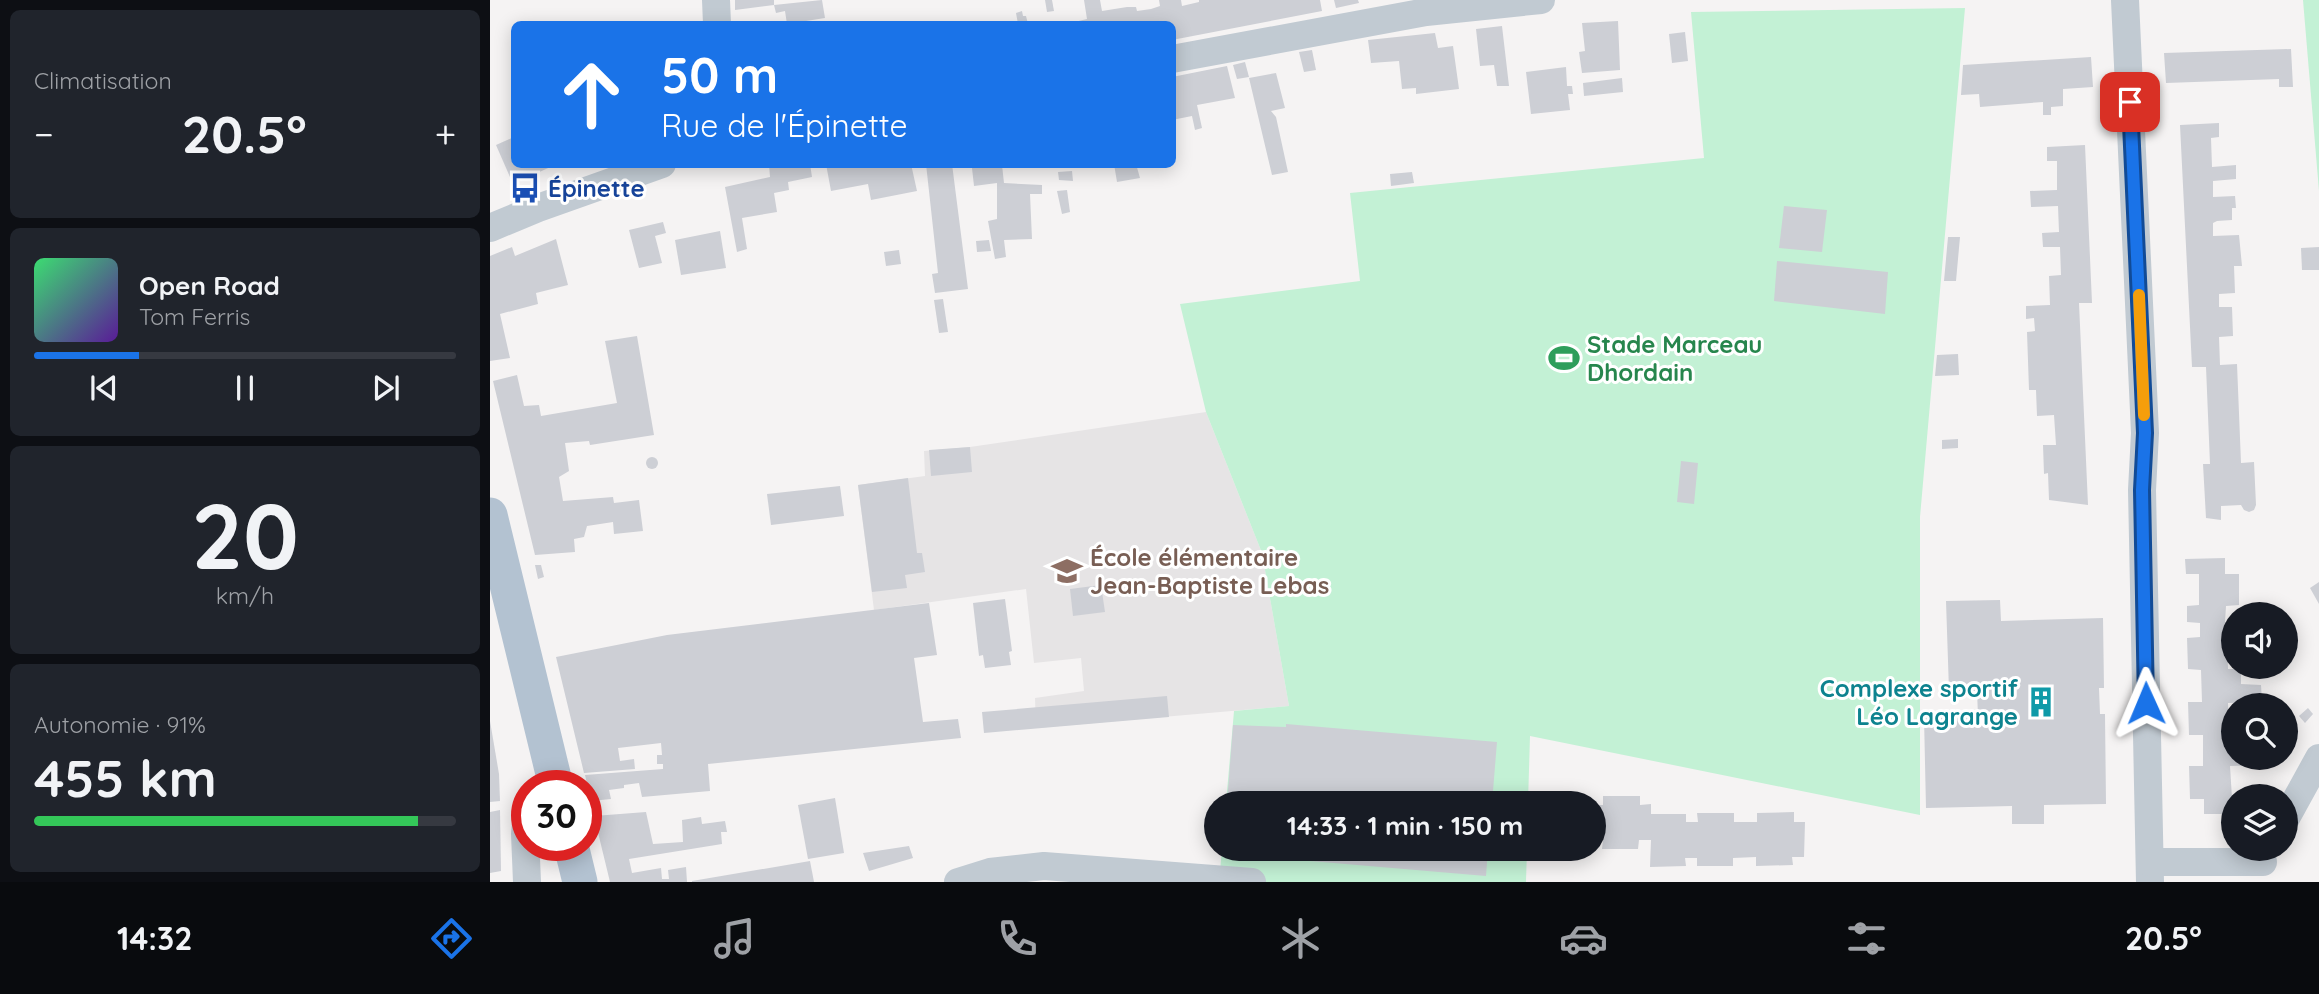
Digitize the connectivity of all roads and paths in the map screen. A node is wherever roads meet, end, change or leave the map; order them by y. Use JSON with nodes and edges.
{"nodes":[{"id":1,"x":716,"y":0,"type":"edge"},
{"id":2,"x":1541,"y":0,"type":"edge"},
{"id":3,"x":2125,"y":0,"type":"edge"},
{"id":4,"x":717,"y":21,"type":"edge"},
{"id":5,"x":1176,"y":58,"type":"edge"},
{"id":6,"x":651,"y":168,"type":"edge"},
{"id":7,"x":490,"y":228,"type":"edge"},
{"id":8,"x":490,"y":516,"type":"edge"},
{"id":9,"x":2319,"y":758,"type":"edge"},
{"id":10,"x":547,"y":770,"type":"edge"},
{"id":11,"x":2298,"y":796,"type":"edge"},
{"id":12,"x":526,"y":861,"type":"edge"},
{"id":13,"x":575,"y":861,"type":"edge"},
{"id":14,"x":2268,"y":864,"type":"edge"},
{"id":15,"x":2150,"y":872,"type":"edge"},
{"id":16,"x":527,"y":882,"type":"edge"},
{"id":17,"x":580,"y":882,"type":"edge"},
{"id":18,"x":958,"y":882,"type":"edge"},
{"id":19,"x":1252,"y":882,"type":"edge"}],
"edges":[{"from":1,"to":4,"type":"street"},
{"from":2,"to":5,"type":"street"},
{"from":3,"to":15,"type":"street"},
{"from":6,"to":7,"type":"street"},
{"from":8,"to":10,"type":"main road"},
{"from":9,"to":11,"type":"street"},
{"from":12,"to":16,"type":"street"},
{"from":13,"to":17,"type":"main road"},
{"from":14,"to":15,"type":"street"},
{"from":18,"to":19,"type":"street"}]}
